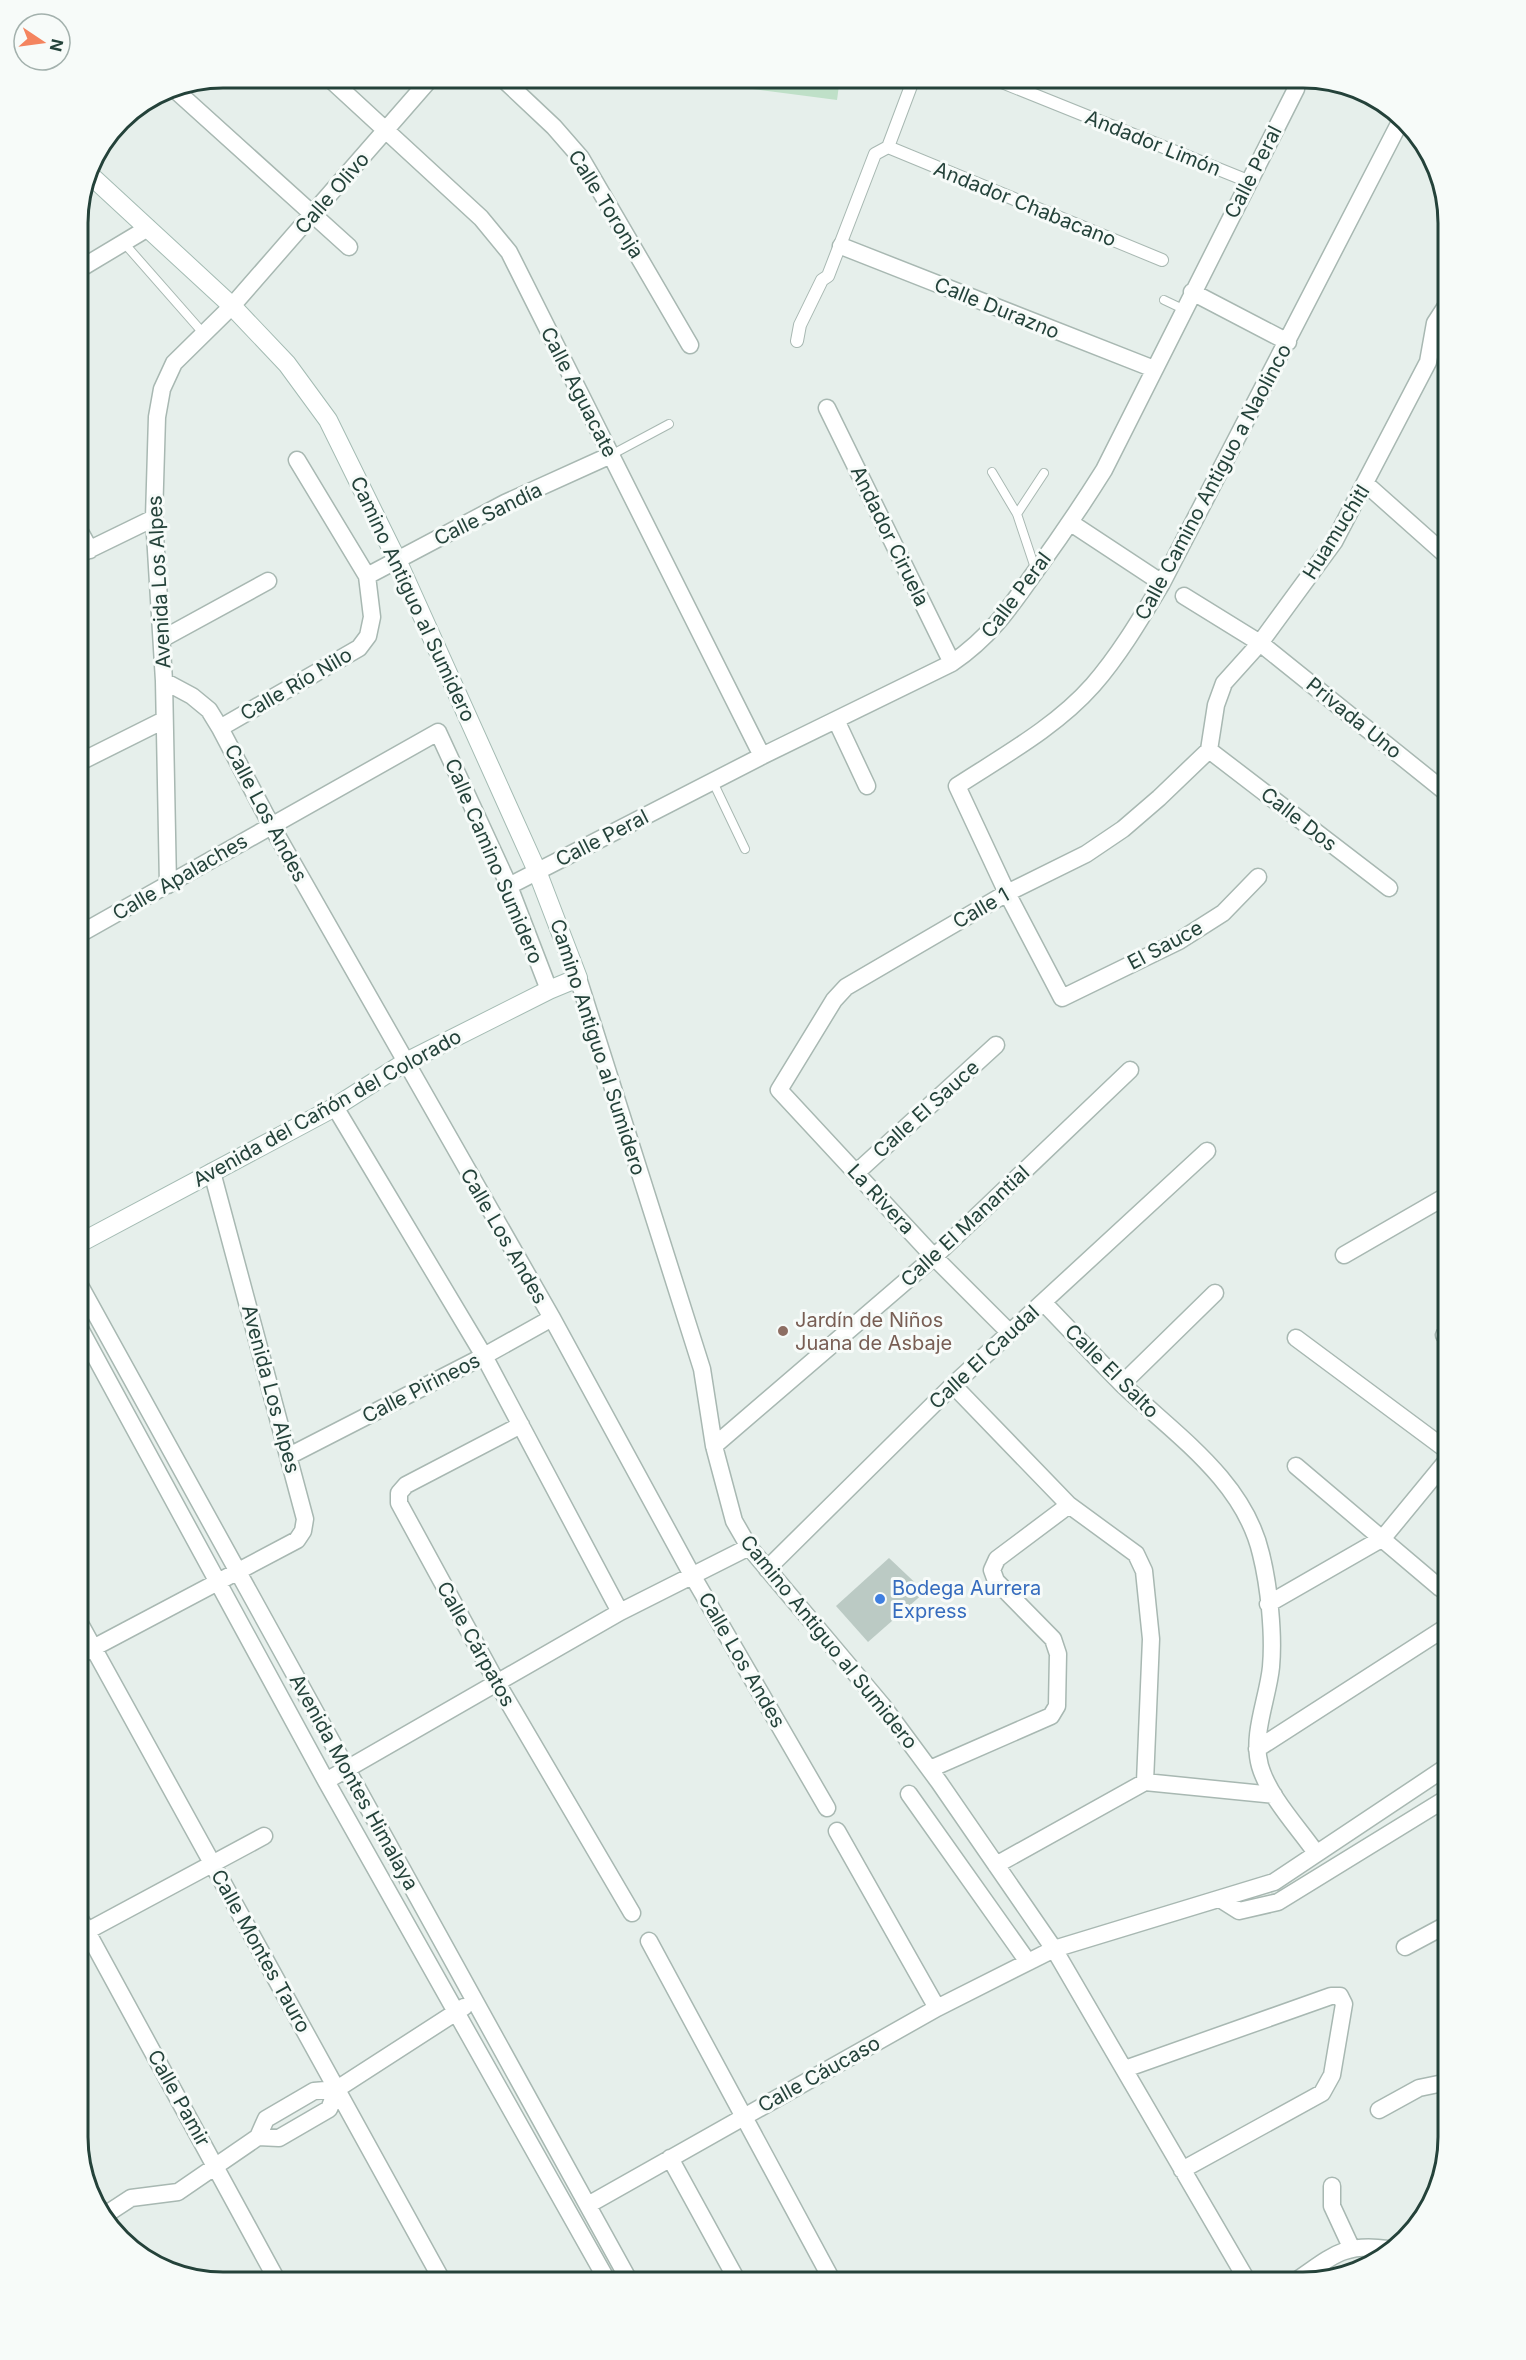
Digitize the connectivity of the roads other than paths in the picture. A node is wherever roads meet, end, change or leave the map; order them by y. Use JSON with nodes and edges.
{"nodes":[{"id":1,"x":341,"y":89,"type":"edge"},
{"id":2,"x":421,"y":89,"type":"edge"},
{"id":3,"x":514,"y":89,"type":"edge"},
{"id":4,"x":910,"y":89,"type":"edge"},
{"id":5,"x":1019,"y":89,"type":"edge"},
{"id":6,"x":1296,"y":89,"type":"edge"},
{"id":7,"x":181,"y":95,"type":"edge"},
{"id":8,"x":1398,"y":128,"type":"edge"},
{"id":9,"x":386,"y":130,"type":"junction"},
{"id":10,"x":888,"y":147,"type":"junction"},
{"id":11,"x":96,"y":180,"type":"edge"},
{"id":12,"x":1248,"y":181,"type":"junction"},
{"id":13,"x":314,"y":214,"type":"junction"},
{"id":14,"x":148,"y":228,"type":"junction"},
{"id":15,"x":124,"y":243,"type":"junction"},
{"id":16,"x":841,"y":246,"type":"junction"},
{"id":17,"x":349,"y":247,"type":"dead end"},
{"id":18,"x":1162,"y":260,"type":"dead end"},
{"id":19,"x":89,"y":264,"type":"edge"},
{"id":20,"x":1192,"y":292,"type":"junction"},
{"id":21,"x":1164,"y":300,"type":"dead end"},
{"id":22,"x":232,"y":306,"type":"junction"},
{"id":23,"x":1183,"y":309,"type":"junction"},
{"id":24,"x":1438,"y":318,"type":"edge"},
{"id":25,"x":204,"y":333,"type":"junction"},
{"id":26,"x":797,"y":341,"type":"dead end"},
{"id":27,"x":1288,"y":342,"type":"junction"},
{"id":28,"x":690,"y":345,"type":"dead end"},
{"id":29,"x":1154,"y":369,"type":"junction"},
{"id":30,"x":827,"y":408,"type":"dead end"},
{"id":31,"x":669,"y":424,"type":"dead end"},
{"id":32,"x":610,"y":456,"type":"junction"},
{"id":33,"x":297,"y":460,"type":"dead end"},
{"id":34,"x":992,"y":472,"type":"dead end"},
{"id":35,"x":1044,"y":473,"type":"dead end"},
{"id":36,"x":1366,"y":484,"type":"junction"},
{"id":37,"x":1017,"y":514,"type":"junction"},
{"id":38,"x":154,"y":518,"type":"junction"},
{"id":39,"x":1071,"y":523,"type":"junction"},
{"id":40,"x":1438,"y":548,"type":"edge"},
{"id":41,"x":89,"y":550,"type":"edge"},
{"id":42,"x":397,"y":560,"type":"junction"},
{"id":43,"x":1036,"y":571,"type":"junction"},
{"id":44,"x":367,"y":576,"type":"junction"},
{"id":45,"x":268,"y":581,"type":"dead end"},
{"id":46,"x":1162,"y":583,"type":"junction"},
{"id":47,"x":1184,"y":596,"type":"dead end"},
{"id":48,"x":162,"y":639,"type":"junction"},
{"id":49,"x":1260,"y":643,"type":"junction"},
{"id":50,"x":952,"y":663,"type":"junction"},
{"id":51,"x":164,"y":681,"type":"junction"},
{"id":52,"x":164,"y":720,"type":"junction"},
{"id":53,"x":836,"y":720,"type":"junction"},
{"id":54,"x":220,"y":728,"type":"junction"},
{"id":55,"x":438,"y":732,"type":"joint"},
{"id":56,"x":1209,"y":750,"type":"junction"},
{"id":57,"x":762,"y":756,"type":"junction"},
{"id":58,"x":89,"y":758,"type":"edge"},
{"id":59,"x":713,"y":782,"type":"junction"},
{"id":60,"x":867,"y":786,"type":"dead end"},
{"id":61,"x":1438,"y":786,"type":"edge"},
{"id":62,"x":271,"y":825,"type":"junction"},
{"id":63,"x":745,"y":849,"type":"dead end"},
{"id":64,"x":537,"y":871,"type":"junction"},
{"id":65,"x":1258,"y":877,"type":"dead end"},
{"id":66,"x":168,"y":885,"type":"junction"},
{"id":67,"x":509,"y":886,"type":"junction"},
{"id":68,"x":1389,"y":888,"type":"dead end"},
{"id":69,"x":1007,"y":893,"type":"junction"},
{"id":70,"x":89,"y":929,"type":"edge"},
{"id":71,"x":578,"y":978,"type":"junction"},
{"id":72,"x":549,"y":990,"type":"junction"},
{"id":73,"x":996,"y":1045,"type":"dead end"},
{"id":74,"x":404,"y":1063,"type":"junction"},
{"id":75,"x":1130,"y":1071,"type":"dead end"},
{"id":76,"x":779,"y":1090,"type":"joint"},
{"id":77,"x":335,"y":1107,"type":"junction"},
{"id":78,"x":1207,"y":1151,"type":"dead end"},
{"id":79,"x":212,"y":1172,"type":"junction"},
{"id":80,"x":856,"y":1173,"type":"junction"},
{"id":81,"x":1438,"y":1201,"type":"edge"},
{"id":82,"x":88,"y":1238,"type":"edge"},
{"id":83,"x":1344,"y":1254,"type":"dead end"},
{"id":84,"x":934,"y":1257,"type":"junction"},
{"id":85,"x":1215,"y":1293,"type":"dead end"},
{"id":86,"x":88,"y":1301,"type":"edge"},
{"id":87,"x":1043,"y":1302,"type":"junction"},
{"id":88,"x":552,"y":1318,"type":"junction"},
{"id":89,"x":1009,"y":1332,"type":"junction"},
{"id":90,"x":1296,"y":1338,"type":"dead end"},
{"id":91,"x":88,"y":1344,"type":"edge"},
{"id":92,"x":484,"y":1356,"type":"junction"},
{"id":93,"x":1122,"y":1384,"type":"junction"},
{"id":94,"x":952,"y":1385,"type":"junction"},
{"id":95,"x":521,"y":1425,"type":"junction"},
{"id":96,"x":1438,"y":1444,"type":"edge"},
{"id":97,"x":714,"y":1446,"type":"junction"},
{"id":98,"x":289,"y":1456,"type":"junction"},
{"id":99,"x":1296,"y":1466,"type":"dead end"},
{"id":100,"x":1438,"y":1471,"type":"edge"},
{"id":101,"x":1070,"y":1505,"type":"junction"},
{"id":102,"x":1383,"y":1538,"type":"junction"},
{"id":103,"x":749,"y":1547,"type":"junction"},
{"id":104,"x":767,"y":1569,"type":"junction"},
{"id":105,"x":236,"y":1571,"type":"junction"},
{"id":106,"x":692,"y":1575,"type":"junction"},
{"id":107,"x":216,"y":1581,"type":"junction"},
{"id":108,"x":1438,"y":1586,"type":"edge"},
{"id":109,"x":1268,"y":1604,"type":"junction"},
{"id":110,"x":620,"y":1612,"type":"junction"},
{"id":111,"x":1438,"y":1632,"type":"edge"},
{"id":112,"x":88,"y":1638,"type":"edge"},
{"id":113,"x":93,"y":1647,"type":"junction"},
{"id":114,"x":88,"y":1650,"type":"edge"},
{"id":115,"x":496,"y":1681,"type":"junction"},
{"id":116,"x":1257,"y":1749,"type":"junction"},
{"id":117,"x":348,"y":1768,"type":"junction"},
{"id":118,"x":930,"y":1769,"type":"junction"},
{"id":119,"x":1438,"y":1773,"type":"edge"},
{"id":120,"x":326,"y":1781,"type":"junction"},
{"id":121,"x":1145,"y":1782,"type":"junction"},
{"id":122,"x":1420,"y":1785,"type":"junction"},
{"id":123,"x":909,"y":1794,"type":"dead end"},
{"id":124,"x":1438,"y":1794,"type":"edge"},
{"id":125,"x":1274,"y":1795,"type":"junction"},
{"id":126,"x":1438,"y":1804,"type":"edge"},
{"id":127,"x":828,"y":1808,"type":"dead end"},
{"id":128,"x":837,"y":1831,"type":"dead end"},
{"id":129,"x":264,"y":1836,"type":"dead end"},
{"id":130,"x":1317,"y":1854,"type":"junction"},
{"id":131,"x":214,"y":1865,"type":"junction"},
{"id":132,"x":996,"y":1865,"type":"junction"},
{"id":133,"x":1220,"y":1899,"type":"junction"},
{"id":134,"x":632,"y":1913,"type":"dead end"},
{"id":135,"x":1438,"y":1929,"type":"edge"},
{"id":136,"x":88,"y":1930,"type":"edge"},
{"id":137,"x":649,"y":1941,"type":"dead end"},
{"id":138,"x":88,"y":1942,"type":"edge"},
{"id":139,"x":1405,"y":1947,"type":"dead end"},
{"id":140,"x":1054,"y":1949,"type":"junction"},
{"id":141,"x":1028,"y":1962,"type":"junction"},
{"id":142,"x":475,"y":2000,"type":"junction"},
{"id":143,"x":937,"y":2008,"type":"junction"},
{"id":144,"x":455,"y":2012,"type":"junction"},
{"id":145,"x":492,"y":2028,"type":"junction"},
{"id":146,"x":470,"y":2039,"type":"junction"},
{"id":147,"x":1125,"y":2069,"type":"junction"},
{"id":148,"x":1438,"y":2084,"type":"edge"},
{"id":149,"x":336,"y":2089,"type":"junction"},
{"id":150,"x":1379,"y":2110,"type":"dead end"},
{"id":151,"x":744,"y":2116,"type":"junction"},
{"id":152,"x":258,"y":2137,"type":"junction"},
{"id":153,"x":670,"y":2158,"type":"junction"},
{"id":154,"x":216,"y":2165,"type":"junction"},
{"id":155,"x":1182,"y":2170,"type":"junction"},
{"id":156,"x":1332,"y":2186,"type":"dead end"},
{"id":157,"x":588,"y":2205,"type":"junction"},
{"id":158,"x":111,"y":2211,"type":"edge"},
{"id":159,"x":1351,"y":2247,"type":"junction"},
{"id":160,"x":1379,"y":2248,"type":"edge"},
{"id":161,"x":272,"y":2271,"type":"edge"},
{"id":162,"x":437,"y":2271,"type":"edge"},
{"id":163,"x":602,"y":2271,"type":"edge"},
{"id":164,"x":624,"y":2271,"type":"edge"},
{"id":165,"x":732,"y":2271,"type":"edge"},
{"id":166,"x":1311,"y":2271,"type":"edge"},
{"id":167,"x":827,"y":2272,"type":"edge"},
{"id":168,"x":1242,"y":2272,"type":"edge"}],
"edges":[{"from":1,"to":9,"type":"street","name":"Calle Aguacate"},
{"from":2,"to":9,"type":"street","name":"Calle Olivo"},
{"from":3,"to":28,"type":"street","name":"Calle Toronja"},
{"from":4,"to":10,"type":"street"},
{"from":5,"to":12,"type":"street","name":"Andador Limón"},
{"from":6,"to":12,"type":"street","name":"Calle Peral"},
{"from":7,"to":13,"type":"street"},
{"from":8,"to":27,"type":"street","name":"Calle Camino Antiguo a Naolinco"},
{"from":9,"to":13,"type":"street","name":"Calle Olivo"},
{"from":9,"to":32,"type":"street","name":"Calle Aguacate"},
{"from":10,"to":16,"type":"street"},
{"from":10,"to":18,"type":"street","name":"Andador Chabacano"},
{"from":11,"to":14,"type":"main road","name":"Camino Antiguo al Sumidero"},
{"from":12,"to":20,"type":"street","name":"Calle Peral"},
{"from":13,"to":17,"type":"street"},
{"from":13,"to":22,"type":"street","name":"Calle Olivo"},
{"from":14,"to":15,"type":"street"},
{"from":14,"to":22,"type":"main road","name":"Camino Antiguo al Sumidero"},
{"from":15,"to":19,"type":"street"},
{"from":15,"to":25,"type":"lane"},
{"from":16,"to":26,"type":"street"},
{"from":16,"to":29,"type":"street","name":"Calle Durazno"},
{"from":20,"to":23,"type":"street","name":"Calle Peral"},
{"from":20,"to":27,"type":"street"},
{"from":21,"to":23,"type":"lane"},
{"from":22,"to":25,"type":"street","name":"Avenida Los Alpes"},
{"from":22,"to":42,"type":"main road","name":"Camino Antiguo al Sumidero"},
{"from":23,"to":29,"type":"street","name":"Calle Peral"},
{"from":24,"to":36,"type":"street","name":"Huamuchitl"},
{"from":25,"to":38,"type":"street","name":"Avenida Los Alpes"},
{"from":27,"to":46,"type":"street","name":"Calle Camino Antiguo a Naolinco"},
{"from":29,"to":39,"type":"street","name":"Calle Peral"},
{"from":30,"to":50,"type":"street","name":"Andador Ciruela"},
{"from":31,"to":32,"type":"lane"},
{"from":32,"to":42,"type":"street","name":"Calle Sandía"},
{"from":32,"to":57,"type":"street","name":"Calle Aguacate"},
{"from":33,"to":44,"type":"street"},
{"from":34,"to":37,"type":"lane"},
{"from":35,"to":37,"type":"lane"},
{"from":36,"to":40,"type":"street"},
{"from":36,"to":49,"type":"street","name":"Huamuchitl"},
{"from":37,"to":43,"type":"lane"},
{"from":38,"to":41,"type":"street"},
{"from":38,"to":48,"type":"street","name":"Avenida Los Alpes"},
{"from":39,"to":43,"type":"street","name":"Calle Peral"},
{"from":39,"to":46,"type":"street"},
{"from":42,"to":44,"type":"street","name":"Calle Sandía"},
{"from":42,"to":64,"type":"main road","name":"Camino Antiguo al Sumidero"},
{"from":43,"to":50,"type":"street","name":"Calle Peral"},
{"from":44,"to":54,"type":"street","name":"Calle Río Nilo"},
{"from":45,"to":48,"type":"street"},
{"from":46,"to":69,"type":"street","name":"Calle Camino Antiguo a Naolinco"},
{"from":47,"to":49,"type":"street","name":"Privada Uno"},
{"from":48,"to":51,"type":"street","name":"Avenida Los Alpes"},
{"from":49,"to":56,"type":"street","name":"Huamuchitl"},
{"from":49,"to":61,"type":"street","name":"Privada Uno"},
{"from":50,"to":53,"type":"street","name":"Calle Peral"},
{"from":51,"to":52,"type":"street","name":"Avenida Los Alpes"},
{"from":51,"to":54,"type":"street","name":"Calle Los Andes"},
{"from":52,"to":58,"type":"street"},
{"from":52,"to":66,"type":"street","name":"Avenida Los Alpes"},
{"from":53,"to":57,"type":"street","name":"Calle Peral"},
{"from":53,"to":60,"type":"street"},
{"from":54,"to":62,"type":"street","name":"Calle Los Andes"},
{"from":55,"to":62,"type":"street","name":"Calle Apalaches"},
{"from":55,"to":67,"type":"street","name":"Calle Camino Sumidero"},
{"from":56,"to":68,"type":"street","name":"Calle Dos"},
{"from":56,"to":69,"type":"street","name":"Calle 1"},
{"from":57,"to":59,"type":"street","name":"Calle Peral"},
{"from":59,"to":63,"type":"lane"},
{"from":59,"to":64,"type":"street","name":"Calle Peral"},
{"from":62,"to":66,"type":"street","name":"Calle Apalaches"},
{"from":62,"to":74,"type":"street","name":"Calle Los Andes"},
{"from":64,"to":67,"type":"street","name":"Calle Peral"},
{"from":64,"to":71,"type":"main road","name":"Camino Antiguo al Sumidero"},
{"from":65,"to":69,"type":"street","name":"El Sauce"},
{"from":66,"to":70,"type":"street","name":"Calle Apalaches"},
{"from":67,"to":72,"type":"street","name":"Calle Camino Sumidero"},
{"from":69,"to":76,"type":"street","name":"Calle 1"},
{"from":71,"to":72,"type":"main road","name":"Avenida del Cañón del Colorado"},
{"from":71,"to":97,"type":"street","name":"Camino Antiguo al Sumidero"},
{"from":72,"to":74,"type":"main road","name":"Avenida del Cañón del Colorado"},
{"from":73,"to":80,"type":"street","name":"Calle El Sauce"},
{"from":74,"to":77,"type":"main road","name":"Avenida del Cañón del Colorado"},
{"from":74,"to":88,"type":"street","name":"Calle Los Andes"},
{"from":75,"to":84,"type":"street","name":"Calle El Manantial"},
{"from":76,"to":80,"type":"street","name":"La Rivera"},
{"from":77,"to":79,"type":"main road","name":"Avenida del Cañón del Colorado"},
{"from":77,"to":92,"type":"street"},
{"from":78,"to":87,"type":"street","name":"Calle El Caudal"},
{"from":79,"to":82,"type":"main road","name":"Avenida del Cañón del Colorado"},
{"from":79,"to":98,"type":"street","name":"Avenida Los Alpes"},
{"from":80,"to":84,"type":"street","name":"La Rivera"},
{"from":81,"to":83,"type":"street"},
{"from":84,"to":89,"type":"street","name":"La Rivera"},
{"from":84,"to":97,"type":"street","name":"Calle El Manantial"},
{"from":85,"to":93,"type":"street"},
{"from":86,"to":105,"type":"street","name":"Avenida Montes Himalaya"},
{"from":87,"to":89,"type":"street","name":"Calle El Caudal"},
{"from":87,"to":93,"type":"street","name":"Calle El Salto"},
{"from":88,"to":92,"type":"street","name":"Calle Pirineos"},
{"from":88,"to":106,"type":"street","name":"Calle Los Andes"},
{"from":89,"to":94,"type":"street","name":"Calle El Caudal"},
{"from":90,"to":96,"type":"street"},
{"from":91,"to":107,"type":"street","name":"Avenida Montes Himalaya"},
{"from":92,"to":95,"type":"street"},
{"from":92,"to":98,"type":"street","name":"Calle Pirineos"},
{"from":93,"to":109,"type":"street","name":"Calle El Salto"},
{"from":94,"to":101,"type":"street"},
{"from":94,"to":104,"type":"street","name":"Calle El Caudal"},
{"from":95,"to":110,"type":"street"},
{"from":95,"to":115,"type":"street","name":"Calle Cárpatos"},
{"from":97,"to":103,"type":"street","name":"Camino Antiguo al Sumidero"},
{"from":98,"to":105,"type":"street","name":"Avenida Los Alpes"},
{"from":99,"to":102,"type":"street"},
{"from":100,"to":102,"type":"street"},
{"from":101,"to":118,"type":"street"},
{"from":101,"to":121,"type":"street"},
{"from":102,"to":108,"type":"street"},
{"from":102,"to":109,"type":"street"},
{"from":103,"to":104,"type":"street","name":"Camino Antiguo al Sumidero"},
{"from":103,"to":106,"type":"street"},
{"from":104,"to":118,"type":"street","name":"Camino Antiguo al Sumidero"},
{"from":105,"to":107,"type":"street","name":"Avenida Los Alpes"},
{"from":105,"to":117,"type":"street","name":"Avenida Montes Himalaya"},
{"from":106,"to":110,"type":"street"},
{"from":106,"to":127,"type":"street","name":"Calle Los Andes"},
{"from":107,"to":113,"type":"street","name":"Avenida Los Alpes"},
{"from":107,"to":120,"type":"street","name":"Avenida Montes Himalaya"},
{"from":109,"to":116,"type":"street","name":"Calle El Salto"},
{"from":110,"to":115,"type":"street"},
{"from":111,"to":116,"type":"street"},
{"from":112,"to":113,"type":"street","name":"Calle Montes Tauro"},
{"from":113,"to":114,"type":"street","name":"Avenida Los Alpes"},
{"from":113,"to":131,"type":"street","name":"Calle Montes Tauro"},
{"from":115,"to":117,"type":"street"},
{"from":115,"to":134,"type":"street","name":"Calle Cárpatos"},
{"from":116,"to":125,"type":"street"},
{"from":117,"to":120,"type":"street"},
{"from":117,"to":142,"type":"street","name":"Avenida Montes Himalaya"},
{"from":118,"to":132,"type":"street","name":"Camino Antiguo al Sumidero"},
{"from":119,"to":122,"type":"street","name":"Calle Cáucaso"},
{"from":120,"to":144,"type":"street","name":"Avenida Montes Himalaya"},
{"from":121,"to":125,"type":"street"},
{"from":121,"to":132,"type":"street"},
{"from":122,"to":124,"type":"street"},
{"from":122,"to":130,"type":"street","name":"Calle Cáucaso"},
{"from":123,"to":141,"type":"street"},
{"from":125,"to":130,"type":"street"},
{"from":126,"to":133,"type":"street"},
{"from":128,"to":143,"type":"street"},
{"from":129,"to":131,"type":"street"},
{"from":130,"to":133,"type":"street","name":"Calle Cáucaso"},
{"from":131,"to":136,"type":"street"},
{"from":131,"to":149,"type":"street","name":"Calle Montes Tauro"},
{"from":132,"to":140,"type":"street","name":"Camino Antiguo al Sumidero"},
{"from":133,"to":140,"type":"street","name":"Calle Cáucaso"},
{"from":135,"to":139,"type":"street"},
{"from":137,"to":151,"type":"street"},
{"from":138,"to":154,"type":"street","name":"Calle Pamir"},
{"from":140,"to":141,"type":"street","name":"Calle Cáucaso"},
{"from":140,"to":147,"type":"street","name":"Camino Antiguo al Sumidero"},
{"from":141,"to":143,"type":"street","name":"Calle Cáucaso"},
{"from":142,"to":144,"type":"street"},
{"from":142,"to":145,"type":"street","name":"Avenida Montes Himalaya"},
{"from":143,"to":151,"type":"street","name":"Calle Cáucaso"},
{"from":144,"to":146,"type":"street","name":"Avenida Montes Himalaya"},
{"from":144,"to":149,"type":"street"},
{"from":145,"to":146,"type":"street"},
{"from":145,"to":157,"type":"street","name":"Avenida Montes Himalaya"},
{"from":146,"to":163,"type":"street","name":"Avenida Montes Himalaya"},
{"from":147,"to":155,"type":"street","name":"Camino Antiguo al Sumidero"},
{"from":147,"to":155,"type":"street"},
{"from":148,"to":150,"type":"street"},
{"from":149,"to":152,"type":"street"},
{"from":149,"to":152,"type":"street"},
{"from":149,"to":162,"type":"street","name":"Calle Montes Tauro"},
{"from":151,"to":153,"type":"street","name":"Calle Cáucaso"},
{"from":151,"to":167,"type":"street"},
{"from":152,"to":154,"type":"street"},
{"from":153,"to":157,"type":"street","name":"Calle Cáucaso"},
{"from":153,"to":165,"type":"street"},
{"from":154,"to":158,"type":"street"},
{"from":154,"to":161,"type":"street","name":"Calle Pamir"},
{"from":155,"to":168,"type":"street","name":"Camino Antiguo al Sumidero"},
{"from":156,"to":159,"type":"street"},
{"from":157,"to":164,"type":"street","name":"Avenida Montes Himalaya"},
{"from":159,"to":160,"type":"street"},
{"from":159,"to":166,"type":"street"}]}
